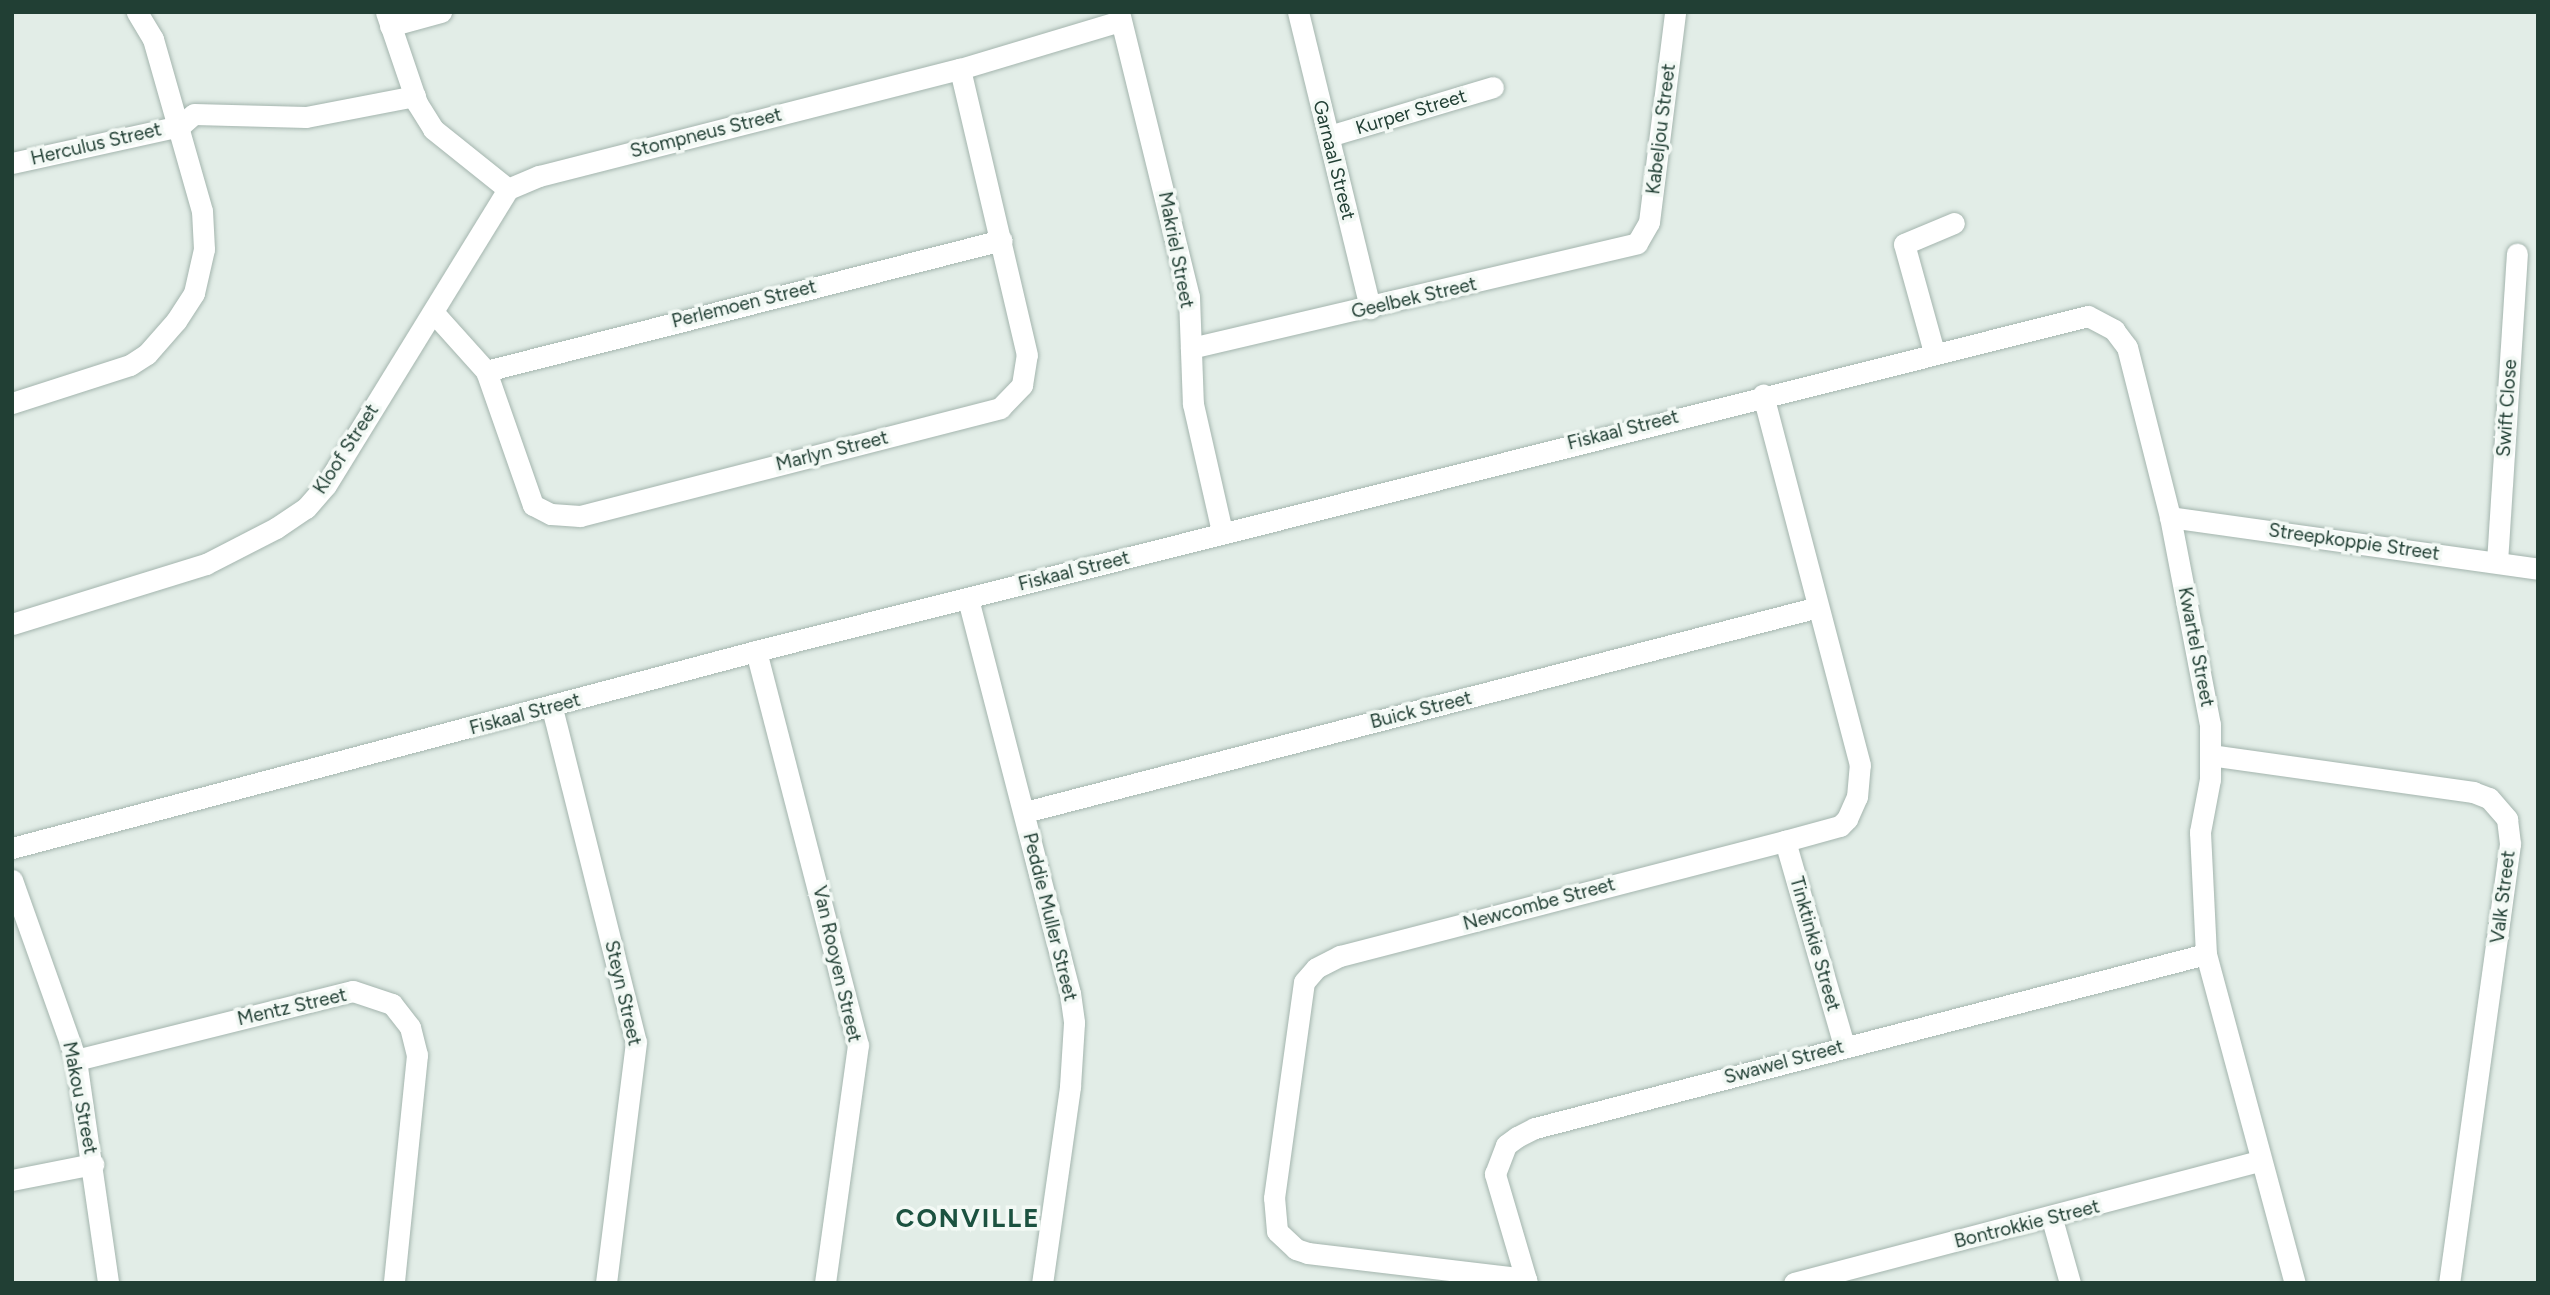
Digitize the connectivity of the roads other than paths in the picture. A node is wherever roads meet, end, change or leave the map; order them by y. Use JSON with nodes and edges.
{"nodes":[{"id":1,"x":137,"y":12,"type":"edge"},
{"id":2,"x":440,"y":12,"type":"edge"},
{"id":3,"x":1297,"y":12,"type":"edge"},
{"id":4,"x":1675,"y":12,"type":"edge"},
{"id":5,"x":1120,"y":17,"type":"edge"},
{"id":6,"x":388,"y":19,"type":"edge"},
{"id":7,"x":960,"y":69,"type":"junction"},
{"id":8,"x":1493,"y":87,"type":"dead end"},
{"id":9,"x":415,"y":96,"type":"junction"},
{"id":10,"x":180,"y":126,"type":"junction"},
{"id":11,"x":1329,"y":136,"type":"junction"},
{"id":12,"x":12,"y":163,"type":"edge"},
{"id":13,"x":508,"y":189,"type":"junction"},
{"id":14,"x":1954,"y":223,"type":"dead end"},
{"id":15,"x":1002,"y":240,"type":"junction"},
{"id":16,"x":1637,"y":243,"type":"joint"},
{"id":17,"x":2517,"y":254,"type":"dead end"},
{"id":18,"x":1370,"y":308,"type":"junction"},
{"id":19,"x":433,"y":312,"type":"junction"},
{"id":20,"x":2127,"y":346,"type":"joint"},
{"id":21,"x":1191,"y":348,"type":"junction"},
{"id":22,"x":1934,"y":352,"type":"junction"},
{"id":23,"x":486,"y":371,"type":"junction"},
{"id":24,"x":1763,"y":395,"type":"junction"},
{"id":25,"x":12,"y":402,"type":"edge"},
{"id":26,"x":2170,"y":517,"type":"junction"},
{"id":27,"x":1222,"y":532,"type":"junction"},
{"id":28,"x":2497,"y":562,"type":"junction"},
{"id":29,"x":2538,"y":569,"type":"edge"},
{"id":30,"x":968,"y":598,"type":"junction"},
{"id":31,"x":1818,"y":607,"type":"junction"},
{"id":32,"x":12,"y":624,"type":"edge"},
{"id":33,"x":756,"y":651,"type":"junction"},
{"id":34,"x":552,"y":708,"type":"junction"},
{"id":35,"x":2210,"y":755,"type":"junction"},
{"id":36,"x":1025,"y":812,"type":"junction"},
{"id":37,"x":1785,"y":841,"type":"junction"},
{"id":38,"x":12,"y":848,"type":"edge"},
{"id":39,"x":12,"y":880,"type":"edge"},
{"id":40,"x":2206,"y":954,"type":"junction"},
{"id":41,"x":1844,"y":1046,"type":"junction"},
{"id":42,"x":76,"y":1060,"type":"junction"},
{"id":43,"x":2260,"y":1161,"type":"junction"},
{"id":44,"x":93,"y":1164,"type":"junction"},
{"id":45,"x":12,"y":1180,"type":"edge"},
{"id":46,"x":2052,"y":1219,"type":"junction"},
{"id":47,"x":1526,"y":1281,"type":"edge"},
{"id":48,"x":108,"y":1283,"type":"edge"},
{"id":49,"x":394,"y":1283,"type":"edge"},
{"id":50,"x":606,"y":1283,"type":"edge"},
{"id":51,"x":825,"y":1283,"type":"edge"},
{"id":52,"x":1042,"y":1283,"type":"edge"},
{"id":53,"x":1794,"y":1283,"type":"edge"},
{"id":54,"x":2070,"y":1283,"type":"edge"},
{"id":55,"x":2295,"y":1283,"type":"edge"},
{"id":56,"x":2449,"y":1283,"type":"edge"}],
"edges":[{"from":1,"to":10,"type":"street"},
{"from":2,"to":6,"type":"street"},
{"from":3,"to":11,"type":"street","name":"Garnaal Street"},
{"from":4,"to":16,"type":"street","name":"Kabeljou Street"},
{"from":5,"to":7,"type":"street","name":"Stompneus Street"},
{"from":5,"to":21,"type":"street","name":"Makriel Street"},
{"from":6,"to":9,"type":"street"},
{"from":7,"to":13,"type":"street","name":"Stompneus Street"},
{"from":7,"to":15,"type":"street","name":"Marlyn Street"},
{"from":8,"to":11,"type":"street","name":"Kurper Street"},
{"from":9,"to":10,"type":"street","name":"Herculus Street"},
{"from":9,"to":13,"type":"street"},
{"from":10,"to":12,"type":"street","name":"Herculus Street"},
{"from":10,"to":25,"type":"street"},
{"from":11,"to":18,"type":"street","name":"Garnaal Street"},
{"from":13,"to":19,"type":"street","name":"Kloof Street"},
{"from":14,"to":22,"type":"street"},
{"from":15,"to":23,"type":"street","name":"Perlemoen Street"},
{"from":15,"to":23,"type":"street","name":"Marlyn Street"},
{"from":16,"to":18,"type":"street","name":"Geelbek Street"},
{"from":17,"to":28,"type":"street","name":"Swift Close"},
{"from":18,"to":21,"type":"street","name":"Geelbek Street"},
{"from":19,"to":23,"type":"street","name":"Marlyn Street"},
{"from":19,"to":32,"type":"street","name":"Kloof Street"},
{"from":20,"to":22,"type":"street","name":"Fiskaal Street"},
{"from":20,"to":26,"type":"street","name":"Kwartel Street"},
{"from":21,"to":27,"type":"street","name":"Makriel Street"},
{"from":22,"to":24,"type":"street","name":"Fiskaal Street"},
{"from":24,"to":27,"type":"street","name":"Fiskaal Street"},
{"from":24,"to":31,"type":"street","name":"Newcombe Street"},
{"from":26,"to":28,"type":"street","name":"Streepkoppie Street"},
{"from":26,"to":35,"type":"street","name":"Kwartel Street"},
{"from":27,"to":30,"type":"street","name":"Fiskaal Street"},
{"from":28,"to":29,"type":"street","name":"Streepkoppie Street"},
{"from":30,"to":33,"type":"street","name":"Fiskaal Street"},
{"from":30,"to":36,"type":"street","name":"Peddie Muller Street"},
{"from":31,"to":36,"type":"street","name":"Buick Street"},
{"from":31,"to":37,"type":"street","name":"Newcombe Street"},
{"from":33,"to":34,"type":"street","name":"Fiskaal Street"},
{"from":33,"to":51,"type":"street","name":"Van Rooyen Street"},
{"from":34,"to":38,"type":"street","name":"Fiskaal Street"},
{"from":34,"to":50,"type":"street","name":"Steyn Street"},
{"from":35,"to":40,"type":"street","name":"Kwartel Street"},
{"from":35,"to":56,"type":"street","name":"Valk Street"},
{"from":36,"to":52,"type":"street","name":"Peddie Muller Street"},
{"from":37,"to":41,"type":"street","name":"Tinktinkie Street"},
{"from":37,"to":47,"type":"street","name":"Newcombe Street"},
{"from":39,"to":42,"type":"street","name":"Makou Street"},
{"from":40,"to":41,"type":"street","name":"Swawel Street"},
{"from":40,"to":43,"type":"street","name":"Kwartel Street"},
{"from":41,"to":47,"type":"street","name":"Swawel Street"},
{"from":42,"to":44,"type":"street","name":"Makou Street"},
{"from":42,"to":49,"type":"street","name":"Mentz Street"},
{"from":43,"to":46,"type":"street","name":"Bontrokkie Street"},
{"from":43,"to":55,"type":"street","name":"Kwartel Street"},
{"from":44,"to":45,"type":"street"},
{"from":44,"to":48,"type":"street","name":"Makou Street"},
{"from":46,"to":53,"type":"street","name":"Bontrokkie Street"},
{"from":46,"to":54,"type":"street"}]}
